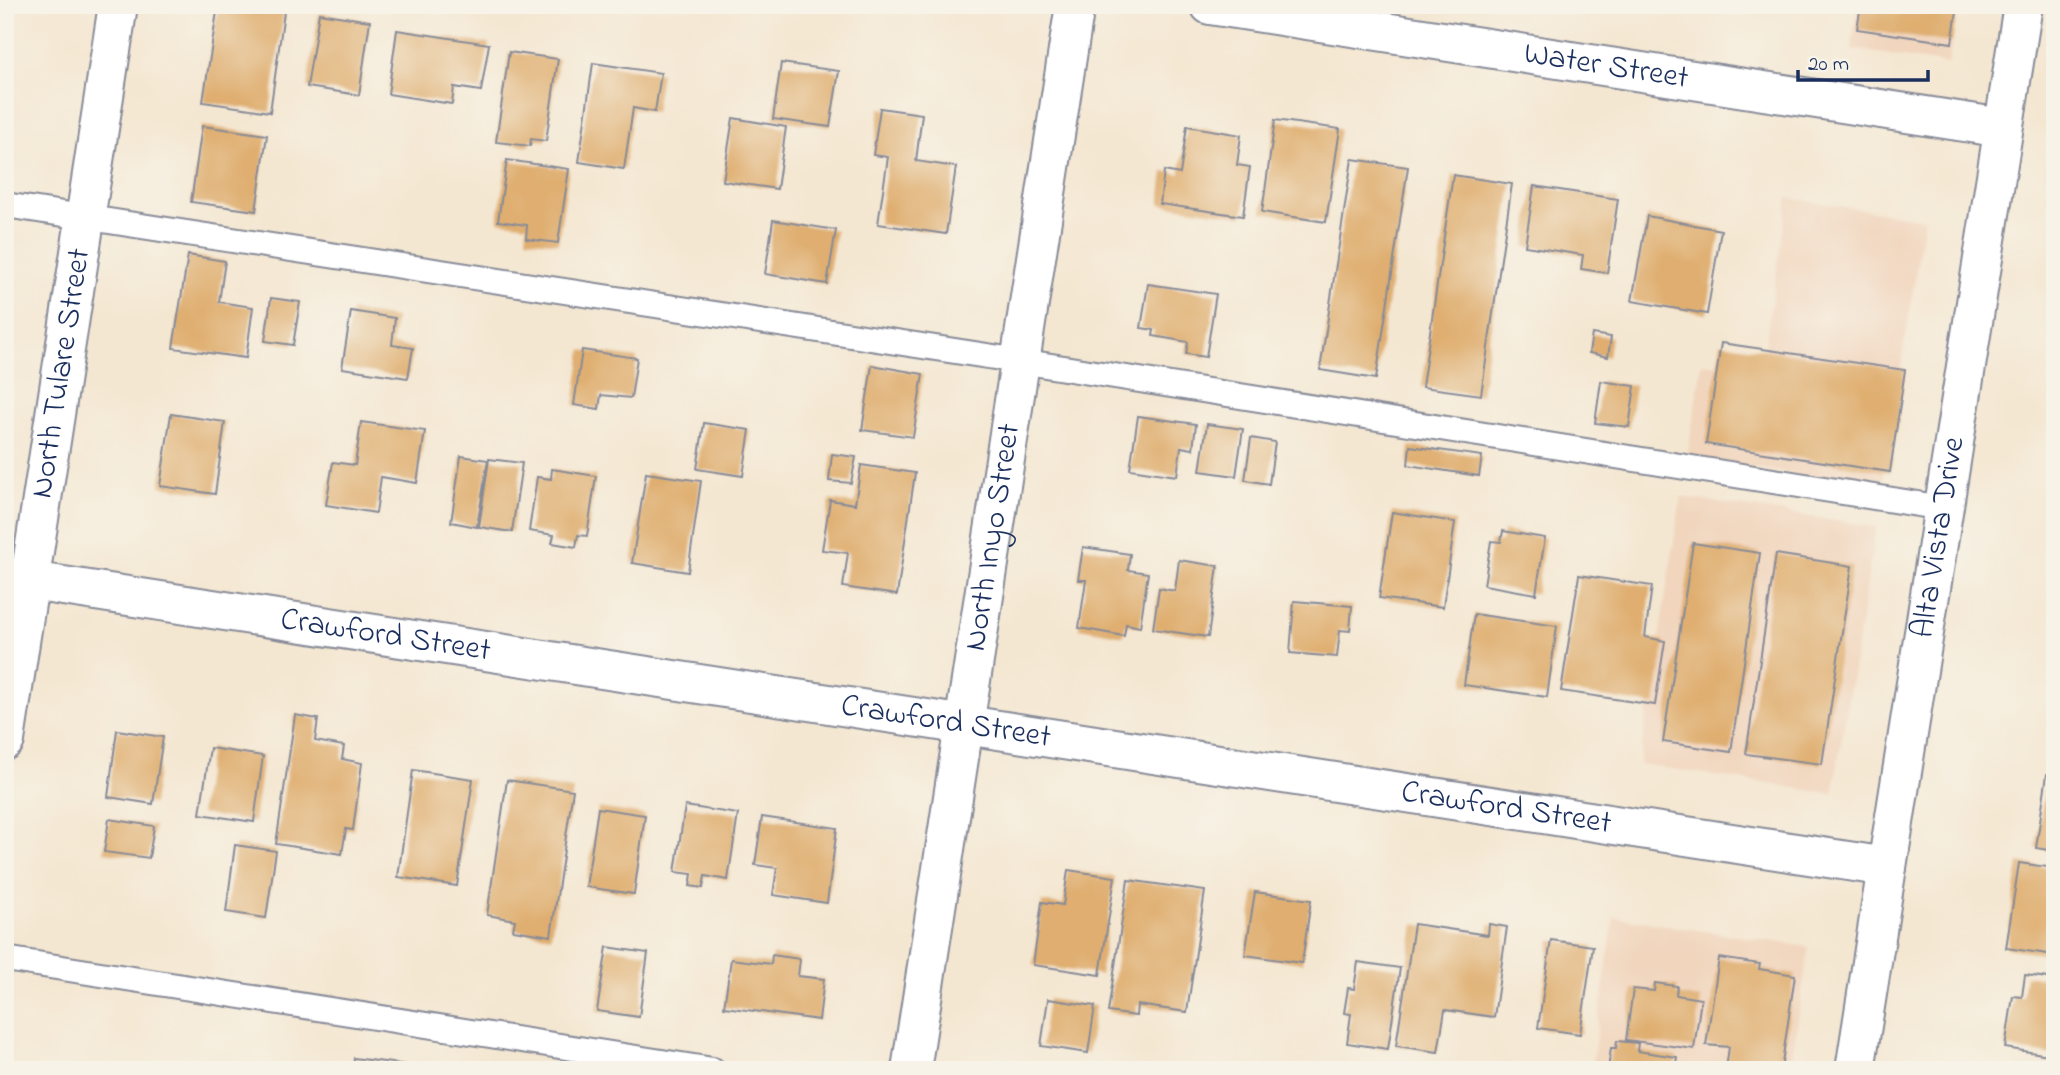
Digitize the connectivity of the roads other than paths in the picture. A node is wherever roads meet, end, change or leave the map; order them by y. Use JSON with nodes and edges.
{"nodes":[{"id":1,"x":118,"y":5,"type":"edge"},
{"id":2,"x":1075,"y":5,"type":"edge"},
{"id":3,"x":1210,"y":5,"type":"edge"},
{"id":4,"x":2023,"y":5,"type":"edge"},
{"id":5,"x":2003,"y":128,"type":"junction"},
{"id":6,"x":5,"y":205,"type":"edge"},
{"id":7,"x":86,"y":218,"type":"junction"},
{"id":8,"x":1020,"y":360,"type":"junction"},
{"id":9,"x":1944,"y":508,"type":"junction"},
{"id":10,"x":17,"y":579,"type":"edge"},
{"id":11,"x":964,"y":724,"type":"junction"},
{"id":12,"x":5,"y":740,"type":"edge"},
{"id":13,"x":1887,"y":867,"type":"junction"},
{"id":14,"x":5,"y":959,"type":"edge"},
{"id":15,"x":713,"y":1070,"type":"edge"},
{"id":16,"x":911,"y":1070,"type":"edge"},
{"id":17,"x":1855,"y":1070,"type":"edge"}],
"edges":[{"from":1,"to":7,"type":"street","name":"North Tulare Street"},
{"from":2,"to":8,"type":"street","name":"North Inyo Street"},
{"from":3,"to":5,"type":"street","name":"Water Street"},
{"from":4,"to":5,"type":"street","name":"Alta Vista Drive"},
{"from":5,"to":9,"type":"street","name":"Alta Vista Drive"},
{"from":6,"to":7,"type":"lane"},
{"from":7,"to":8,"type":"lane"},
{"from":7,"to":10,"type":"street","name":"North Tulare Street"},
{"from":8,"to":9,"type":"lane"},
{"from":8,"to":11,"type":"street","name":"North Inyo Street"},
{"from":9,"to":13,"type":"street","name":"Alta Vista Drive"},
{"from":10,"to":11,"type":"street","name":"Crawford Street"},
{"from":10,"to":12,"type":"street","name":"North Tulare Street"},
{"from":11,"to":13,"type":"street","name":"Crawford Street"},
{"from":11,"to":16,"type":"street","name":"North Inyo Street"},
{"from":13,"to":17,"type":"street","name":"Alta Vista Drive"},
{"from":14,"to":15,"type":"lane"}]}
